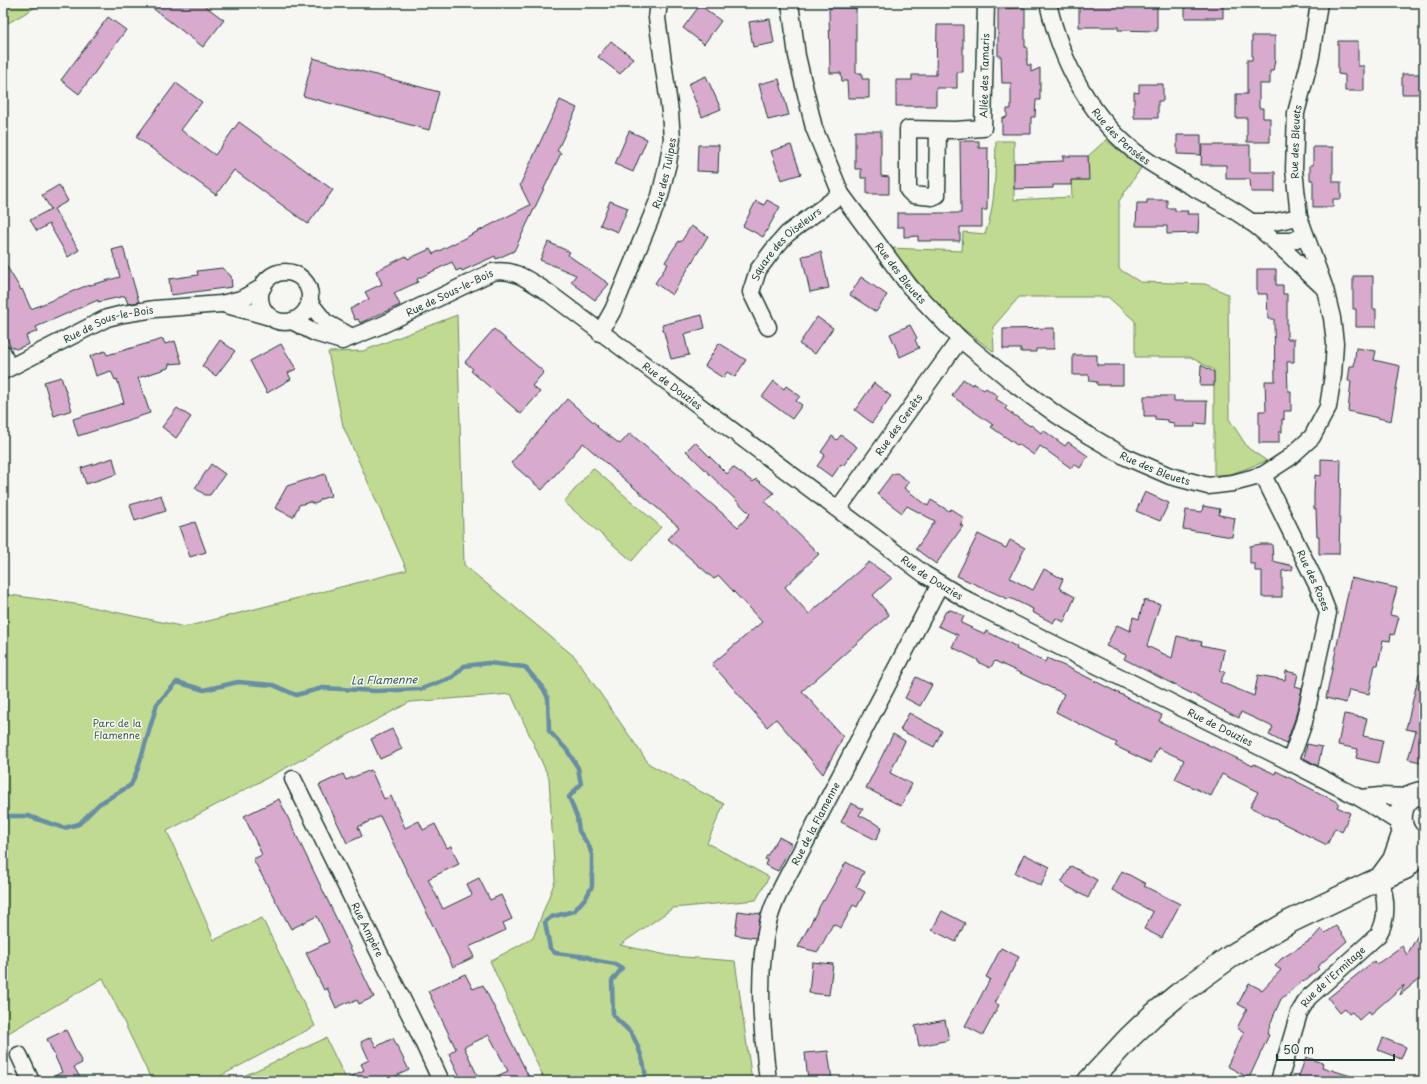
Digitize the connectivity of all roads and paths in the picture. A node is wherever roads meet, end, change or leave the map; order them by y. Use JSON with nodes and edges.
{"nodes":[{"id":1,"x":659,"y":3,"type":"edge"},
{"id":2,"x":790,"y":3,"type":"edge"},
{"id":3,"x":986,"y":3,"type":"edge"},
{"id":4,"x":1048,"y":3,"type":"edge"},
{"id":5,"x":1319,"y":3,"type":"edge"},
{"id":6,"x":938,"y":130,"type":"dead end"},
{"id":7,"x":841,"y":194,"type":"junction"},
{"id":8,"x":1299,"y":217,"type":"junction"},
{"id":9,"x":1250,"y":222,"type":"junction"},
{"id":10,"x":1305,"y":235,"type":"junction"},
{"id":11,"x":1275,"y":241,"type":"junction"},
{"id":12,"x":263,"y":287,"type":"junction"},
{"id":13,"x":1325,"y":289,"type":"junction"},
{"id":14,"x":546,"y":292,"type":"joint"},
{"id":15,"x":310,"y":303,"type":"junction"},
{"id":16,"x":221,"y":304,"type":"junction"},
{"id":17,"x":270,"y":317,"type":"junction"},
{"id":18,"x":292,"y":321,"type":"junction"},
{"id":19,"x":768,"y":327,"type":"dead end"},
{"id":20,"x":600,"y":333,"type":"junction"},
{"id":21,"x":353,"y":338,"type":"junction"},
{"id":22,"x":960,"y":339,"type":"junction"},
{"id":23,"x":3,"y":353,"type":"edge"},
{"id":24,"x":6,"y":370,"type":"edge"},
{"id":25,"x":1263,"y":475,"type":"junction"},
{"id":26,"x":838,"y":509,"type":"junction"},
{"id":27,"x":940,"y":584,"type":"junction"},
{"id":28,"x":1290,"y":762,"type":"junction"},
{"id":29,"x":293,"y":779,"type":"dead end"},
{"id":30,"x":1420,"y":793,"type":"edge"},
{"id":31,"x":1360,"y":798,"type":"junction"},
{"id":32,"x":1402,"y":827,"type":"junction"},
{"id":33,"x":1424,"y":844,"type":"edge"},
{"id":34,"x":1424,"y":848,"type":"edge"},
{"id":35,"x":1380,"y":879,"type":"junction"},
{"id":36,"x":19,"y":1055,"type":"dead end"},
{"id":37,"x":31,"y":1081,"type":"edge"},
{"id":38,"x":440,"y":1081,"type":"edge"},
{"id":39,"x":768,"y":1081,"type":"edge"},
{"id":40,"x":1089,"y":1081,"type":"edge"},
{"id":41,"x":1279,"y":1081,"type":"edge"}],
"edges":[{"from":1,"to":20,"type":"street","name":"Rue des Tulipes"},
{"from":2,"to":7,"type":"street","name":"Rue des Bleuets"},
{"from":3,"to":6,"type":"street","name":"Allée des Tamaris"},
{"from":4,"to":9,"type":"street","name":"Rue des Pensées"},
{"from":5,"to":8,"type":"street","name":"Rue des Bleuets"},
{"from":7,"to":19,"type":"street","name":"Square des Oiseleurs"},
{"from":7,"to":22,"type":"street","name":"Rue des Bleuets"},
{"from":8,"to":9,"type":"street"},
{"from":8,"to":10,"type":"street","name":"Rue des Bleuets"},
{"from":9,"to":11,"type":"street","name":"Rue des Pensées"},
{"from":10,"to":11,"type":"street"},
{"from":10,"to":13,"type":"street","name":"Rue des Bleuets"},
{"from":11,"to":13,"type":"street","name":"Rue des Pensées"},
{"from":12,"to":15,"type":"street"},
{"from":12,"to":16,"type":"street","name":"Rue de Sous-le-Bois"},
{"from":12,"to":17,"type":"street"},
{"from":13,"to":25,"type":"street","name":"Rue des Bleuets"},
{"from":14,"to":20,"type":"street","name":"Rue de Douzies"},
{"from":14,"to":21,"type":"street","name":"Rue de Sous-le-Bois"},
{"from":15,"to":18,"type":"street"},
{"from":15,"to":21,"type":"street"},
{"from":16,"to":17,"type":"street","name":"Rue de Sous-le-Bois"},
{"from":16,"to":24,"type":"street","name":"Rue de Sous-le-Bois"},
{"from":17,"to":18,"type":"street"},
{"from":18,"to":21,"type":"street","name":"Rue de Sous-le-Bois"},
{"from":20,"to":26,"type":"street","name":"Rue de Douzies"},
{"from":22,"to":25,"type":"street","name":"Rue des Bleuets"},
{"from":22,"to":26,"type":"street","name":"Rue des Genêts"},
{"from":23,"to":24,"type":"street"},
{"from":25,"to":28,"type":"street","name":"Rue des Roses"},
{"from":26,"to":27,"type":"street","name":"Rue de Douzies"},
{"from":27,"to":28,"type":"street","name":"Rue de Douzies"},
{"from":27,"to":39,"type":"street","name":"Rue de la Flamenne"},
{"from":28,"to":31,"type":"street","name":"Rue de Douzies"},
{"from":29,"to":38,"type":"street","name":"Rue Ampère"},
{"from":30,"to":31,"type":"street"},
{"from":30,"to":32,"type":"main road"},
{"from":31,"to":32,"type":"street","name":"Rue de Douzies"},
{"from":32,"to":33,"type":"main road"},
{"from":32,"to":35,"type":"main road"},
{"from":34,"to":35,"type":"main road"},
{"from":35,"to":40,"type":"main road"},
{"from":35,"to":41,"type":"street","name":"Rue de l'Ermitage"},
{"from":36,"to":37,"type":"street"}]}
